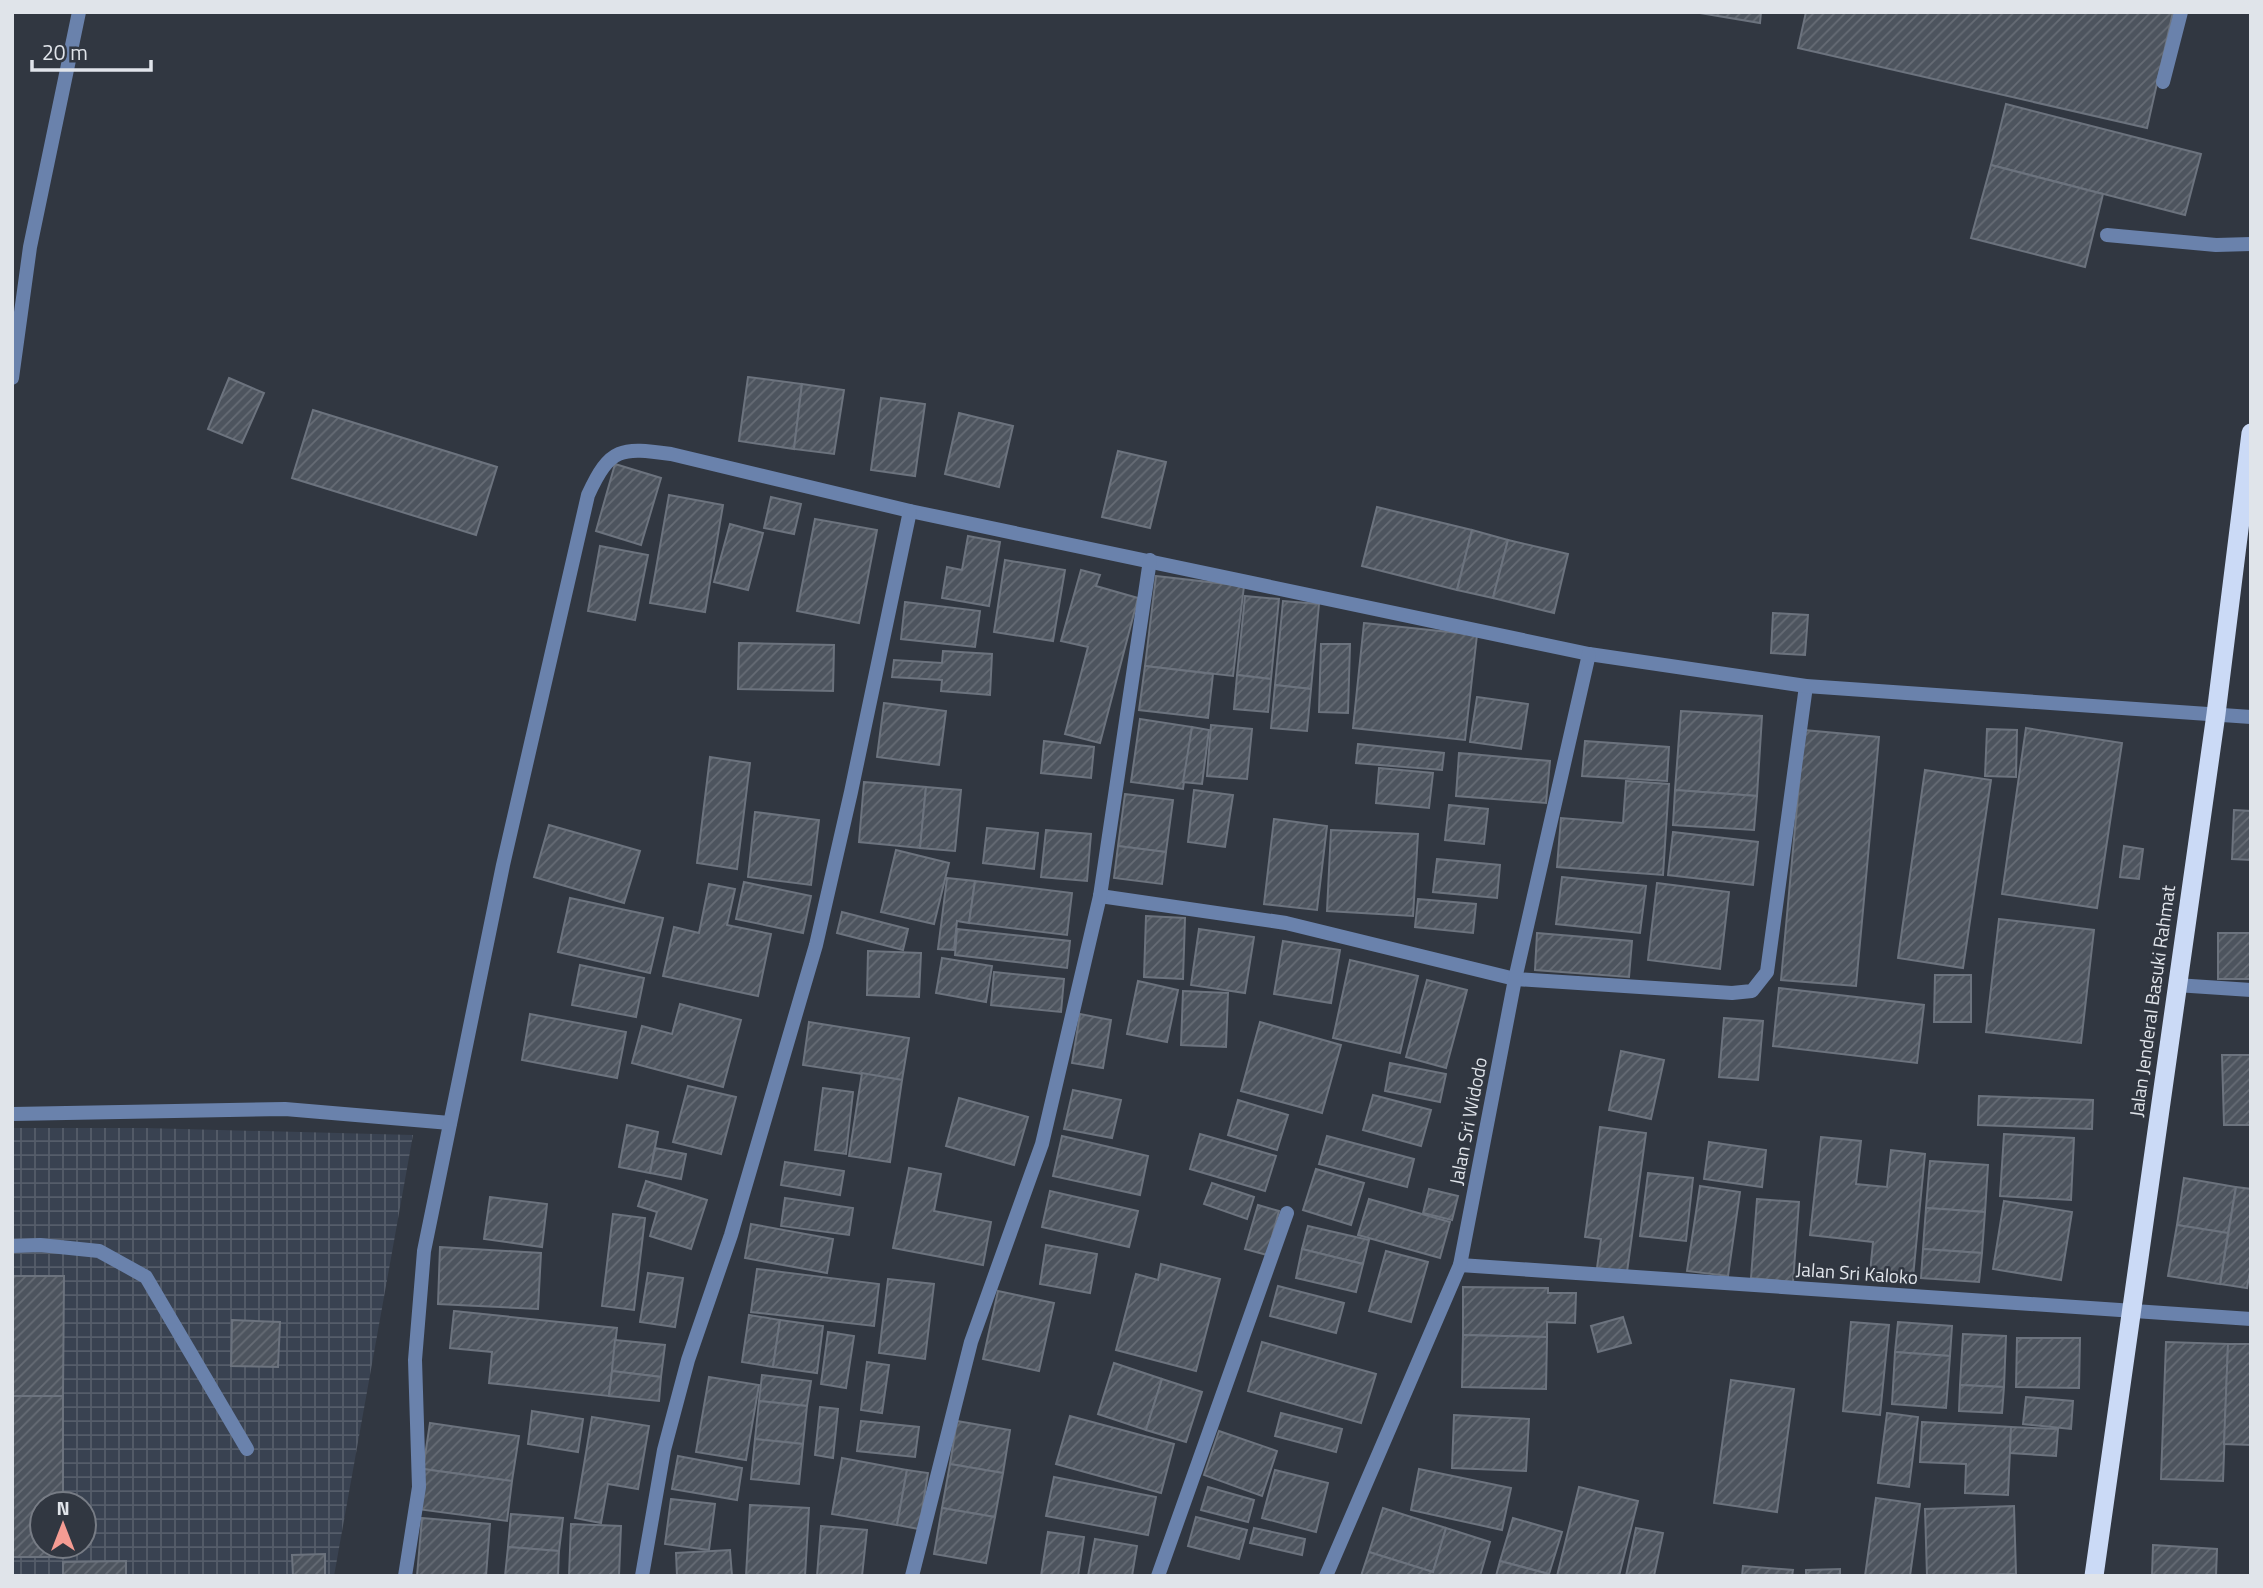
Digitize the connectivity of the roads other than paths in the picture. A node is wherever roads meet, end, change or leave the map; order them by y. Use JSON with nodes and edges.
{"nodes":[{"id":1,"x":79,"y":12,"type":"edge"},
{"id":2,"x":2181,"y":12,"type":"edge"},
{"id":3,"x":2163,"y":82,"type":"dead end"},
{"id":4,"x":2107,"y":235,"type":"dead end"},
{"id":5,"x":2251,"y":244,"type":"edge"},
{"id":6,"x":12,"y":378,"type":"edge"},
{"id":7,"x":2251,"y":433,"type":"edge"},
{"id":8,"x":910,"y":511,"type":"junction"},
{"id":9,"x":1150,"y":560,"type":"junction"},
{"id":10,"x":1588,"y":654,"type":"junction"},
{"id":11,"x":1806,"y":686,"type":"junction"},
{"id":12,"x":2216,"y":714,"type":"junction"},
{"id":13,"x":2251,"y":717,"type":"edge"},
{"id":14,"x":1100,"y":896,"type":"junction"},
{"id":15,"x":1515,"y":979,"type":"junction"},
{"id":16,"x":2176,"y":985,"type":"junction"},
{"id":17,"x":2251,"y":990,"type":"edge"},
{"id":18,"x":12,"y":1114,"type":"edge"},
{"id":19,"x":450,"y":1123,"type":"junction"},
{"id":20,"x":1287,"y":1213,"type":"dead end"},
{"id":21,"x":12,"y":1246,"type":"edge"},
{"id":22,"x":1460,"y":1265,"type":"junction"},
{"id":23,"x":2132,"y":1312,"type":"junction"},
{"id":24,"x":2251,"y":1320,"type":"edge"},
{"id":25,"x":247,"y":1449,"type":"dead end"},
{"id":26,"x":405,"y":1576,"type":"edge"},
{"id":27,"x":642,"y":1576,"type":"edge"},
{"id":28,"x":912,"y":1576,"type":"edge"},
{"id":29,"x":1158,"y":1576,"type":"edge"},
{"id":30,"x":1326,"y":1576,"type":"edge"},
{"id":31,"x":2094,"y":1576,"type":"edge"}],
"edges":[{"from":1,"to":6,"type":"street"},
{"from":2,"to":3,"type":"street"},
{"from":4,"to":5,"type":"street"},
{"from":7,"to":12,"type":"highway","name":"Jalan Jenderal Basuki Rahmat"},
{"from":8,"to":9,"type":"street"},
{"from":8,"to":19,"type":"street"},
{"from":8,"to":27,"type":"street"},
{"from":9,"to":10,"type":"street"},
{"from":9,"to":14,"type":"street"},
{"from":10,"to":11,"type":"street"},
{"from":10,"to":15,"type":"street","name":"Jalan Sri Widodo"},
{"from":11,"to":12,"type":"street"},
{"from":11,"to":15,"type":"street"},
{"from":12,"to":13,"type":"street"},
{"from":12,"to":16,"type":"highway","name":"Jalan Jenderal Basuki Rahmat"},
{"from":14,"to":15,"type":"street"},
{"from":14,"to":28,"type":"street"},
{"from":15,"to":22,"type":"street","name":"Jalan Sri Widodo"},
{"from":16,"to":17,"type":"street"},
{"from":16,"to":23,"type":"highway","name":"Jalan Jenderal Basuki Rahmat"},
{"from":18,"to":19,"type":"street"},
{"from":19,"to":26,"type":"street"},
{"from":20,"to":29,"type":"street"},
{"from":21,"to":25,"type":"street"},
{"from":22,"to":23,"type":"street","name":"Jalan Sri Kaloko"},
{"from":22,"to":30,"type":"street","name":"Jalan Sri Widodo"},
{"from":23,"to":24,"type":"street","name":"Jalan Sri Kaloko"},
{"from":23,"to":31,"type":"highway","name":"Jalan Jenderal Basuki Rahmat"}]}
